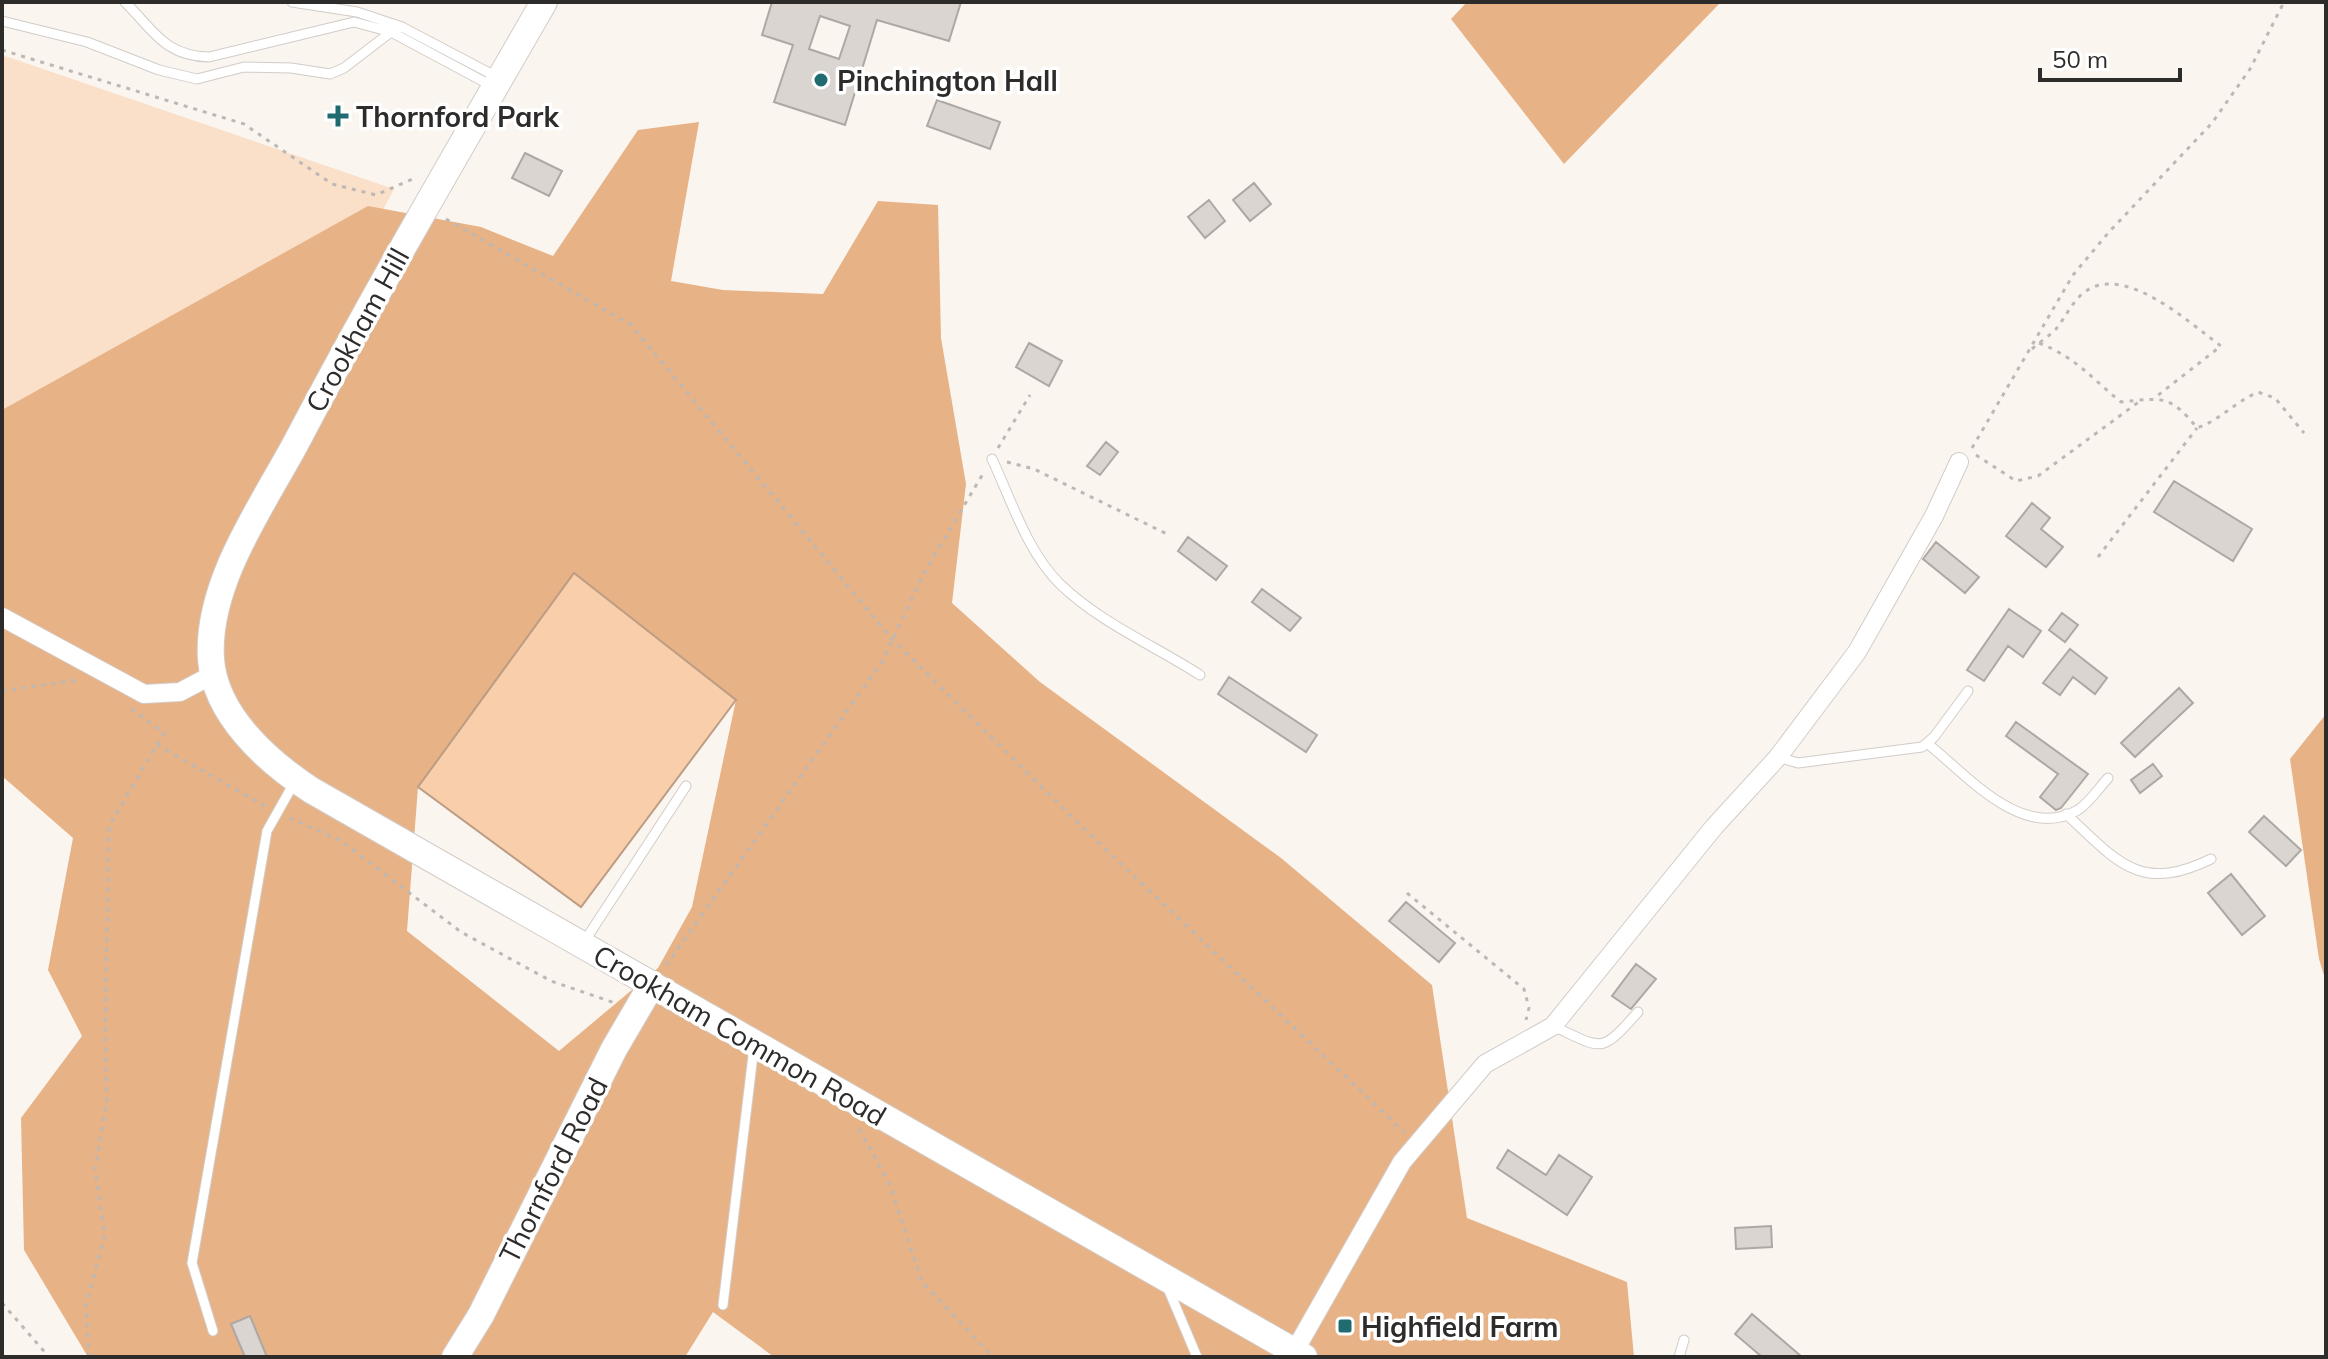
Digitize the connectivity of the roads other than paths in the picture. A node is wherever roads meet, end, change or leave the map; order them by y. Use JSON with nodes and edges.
{"nodes":[{"id":1,"x":125,"y":2,"type":"edge"},
{"id":2,"x":292,"y":2,"type":"edge"},
{"id":3,"x":544,"y":2,"type":"edge"},
{"id":4,"x":2,"y":21,"type":"edge"},
{"id":5,"x":402,"y":27,"type":"junction"},
{"id":6,"x":391,"y":32,"type":"junction"},
{"id":7,"x":498,"y":83,"type":"junction"},
{"id":8,"x":992,"y":459,"type":"road end"},
{"id":9,"x":1959,"y":462,"type":"dead end"},
{"id":10,"x":2,"y":617,"type":"edge"},
{"id":11,"x":214,"y":674,"type":"junction"},
{"id":12,"x":1200,"y":675,"type":"dead end"},
{"id":13,"x":1968,"y":691,"type":"dead end"},
{"id":14,"x":1928,"y":744,"type":"junction"},
{"id":15,"x":1778,"y":757,"type":"junction"},
{"id":16,"x":2108,"y":778,"type":"dead end"},
{"id":17,"x":296,"y":780,"type":"junction"},
{"id":18,"x":686,"y":786,"type":"dead end"},
{"id":19,"x":2066,"y":814,"type":"junction"},
{"id":20,"x":2211,"y":859,"type":"dead end"},
{"id":21,"x":582,"y":945,"type":"junction"},
{"id":22,"x":652,"y":984,"type":"junction"},
{"id":23,"x":1638,"y":1012,"type":"dead end"},
{"id":24,"x":1553,"y":1026,"type":"junction"},
{"id":25,"x":754,"y":1044,"type":"junction"},
{"id":26,"x":1163,"y":1276,"type":"junction"},
{"id":27,"x":723,"y":1305,"type":"dead end"},
{"id":28,"x":213,"y":1331,"type":"dead end"},
{"id":29,"x":1684,"y":1340,"type":"dead end"},
{"id":30,"x":1296,"y":1355,"type":"edge"},
{"id":31,"x":455,"y":1357,"type":"edge"},
{"id":32,"x":1197,"y":1357,"type":"edge"},
{"id":33,"x":1679,"y":1357,"type":"edge"}],
"edges":[{"from":1,"to":6,"type":"lane"},
{"from":2,"to":5,"type":"lane"},
{"from":3,"to":7,"type":"street","name":"Crookham Hill"},
{"from":4,"to":6,"type":"lane"},
{"from":5,"to":6,"type":"lane"},
{"from":5,"to":7,"type":"lane"},
{"from":6,"to":7,"type":"lane"},
{"from":7,"to":11,"type":"street","name":"Crookham Hill"},
{"from":8,"to":12,"type":"lane"},
{"from":9,"to":15,"type":"street"},
{"from":10,"to":11,"type":"street"},
{"from":11,"to":17,"type":"street","name":"Crookham Common Road"},
{"from":13,"to":14,"type":"lane"},
{"from":14,"to":15,"type":"lane"},
{"from":14,"to":19,"type":"lane"},
{"from":15,"to":24,"type":"street"},
{"from":16,"to":19,"type":"lane"},
{"from":17,"to":21,"type":"street","name":"Crookham Common Road"},
{"from":17,"to":28,"type":"lane"},
{"from":18,"to":21,"type":"lane"},
{"from":19,"to":20,"type":"lane"},
{"from":21,"to":22,"type":"street","name":"Crookham Common Road"},
{"from":22,"to":25,"type":"street","name":"Crookham Common Road"},
{"from":22,"to":31,"type":"street","name":"Thornford Road"},
{"from":23,"to":24,"type":"lane"},
{"from":24,"to":30,"type":"street"},
{"from":25,"to":26,"type":"street","name":"Crookham Common Road"},
{"from":25,"to":27,"type":"lane"},
{"from":26,"to":30,"type":"street","name":"Crookham Common Road"},
{"from":26,"to":32,"type":"lane"},
{"from":29,"to":33,"type":"lane"}]}
